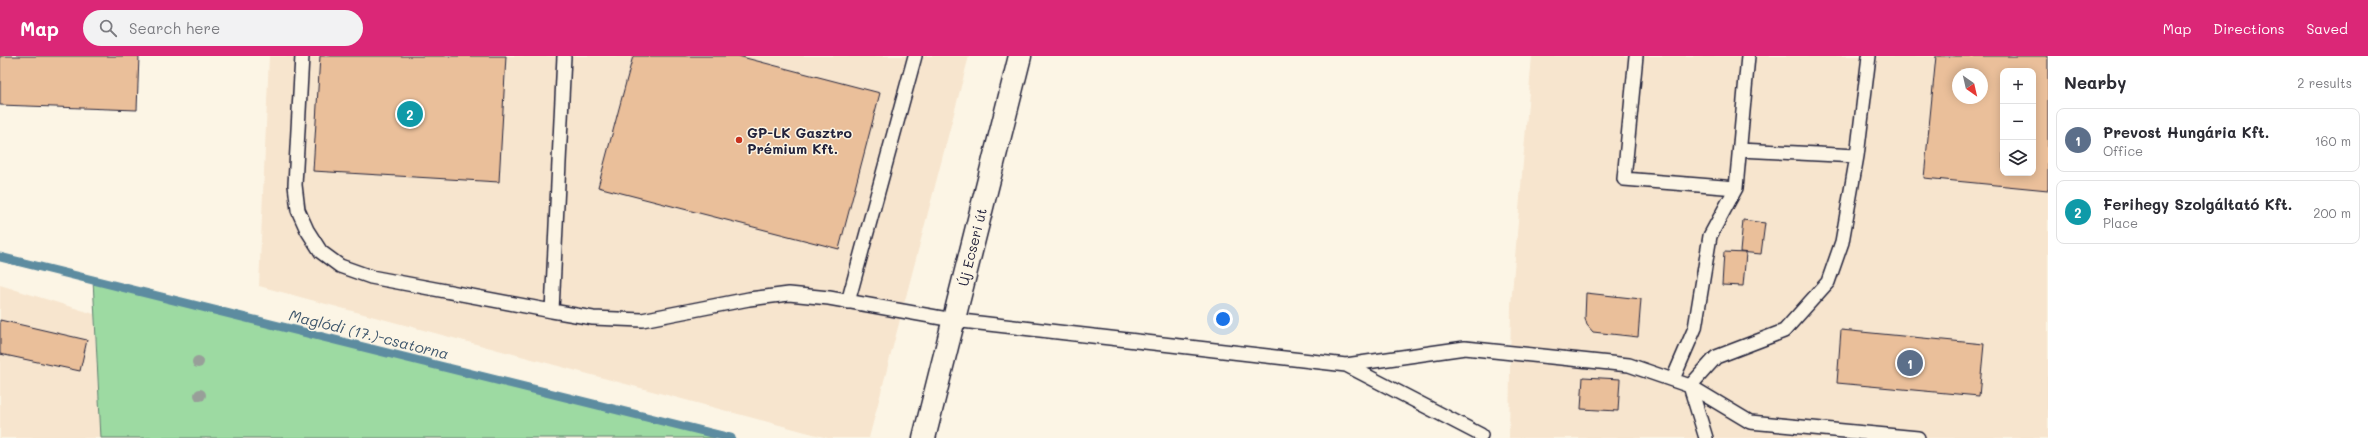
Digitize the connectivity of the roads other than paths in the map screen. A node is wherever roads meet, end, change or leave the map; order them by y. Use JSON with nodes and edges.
{"nodes":[{"id":1,"x":302,"y":56,"type":"edge"},
{"id":2,"x":564,"y":56,"type":"edge"},
{"id":3,"x":915,"y":56,"type":"edge"},
{"id":4,"x":1020,"y":56,"type":"edge"},
{"id":5,"x":1636,"y":56,"type":"edge"},
{"id":6,"x":1748,"y":56,"type":"edge"},
{"id":7,"x":1869,"y":56,"type":"edge"},
{"id":8,"x":1740,"y":150,"type":"junction"},
{"id":9,"x":1857,"y":156,"type":"junction"},
{"id":10,"x":1736,"y":188,"type":"junction"},
{"id":11,"x":848,"y":302,"type":"junction"},
{"id":12,"x":552,"y":311,"type":"junction"},
{"id":13,"x":953,"y":320,"type":"junction"},
{"id":14,"x":1346,"y":365,"type":"junction"},
{"id":15,"x":1673,"y":379,"type":"junction"},
{"id":16,"x":1690,"y":386,"type":"junction"},
{"id":17,"x":1481,"y":435,"type":"dead end"},
{"id":18,"x":924,"y":438,"type":"edge"},
{"id":19,"x":1706,"y":438,"type":"edge"},
{"id":20,"x":1918,"y":438,"type":"edge"}],
"edges":[{"from":1,"to":12,"type":"lane"},
{"from":2,"to":12,"type":"lane"},
{"from":3,"to":11,"type":"lane"},
{"from":4,"to":13,"type":"main road","name":"Új Ecseri út"},
{"from":5,"to":10,"type":"lane"},
{"from":6,"to":8,"type":"lane"},
{"from":7,"to":9,"type":"lane"},
{"from":8,"to":9,"type":"lane"},
{"from":8,"to":10,"type":"lane"},
{"from":9,"to":16,"type":"lane"},
{"from":10,"to":15,"type":"lane"},
{"from":11,"to":12,"type":"lane"},
{"from":11,"to":13,"type":"lane"},
{"from":13,"to":14,"type":"lane"},
{"from":13,"to":18,"type":"main road","name":"Új Ecseri út"},
{"from":14,"to":15,"type":"lane"},
{"from":14,"to":17,"type":"lane"},
{"from":15,"to":16,"type":"lane"},
{"from":16,"to":19,"type":"lane"},
{"from":16,"to":20,"type":"lane"}]}
